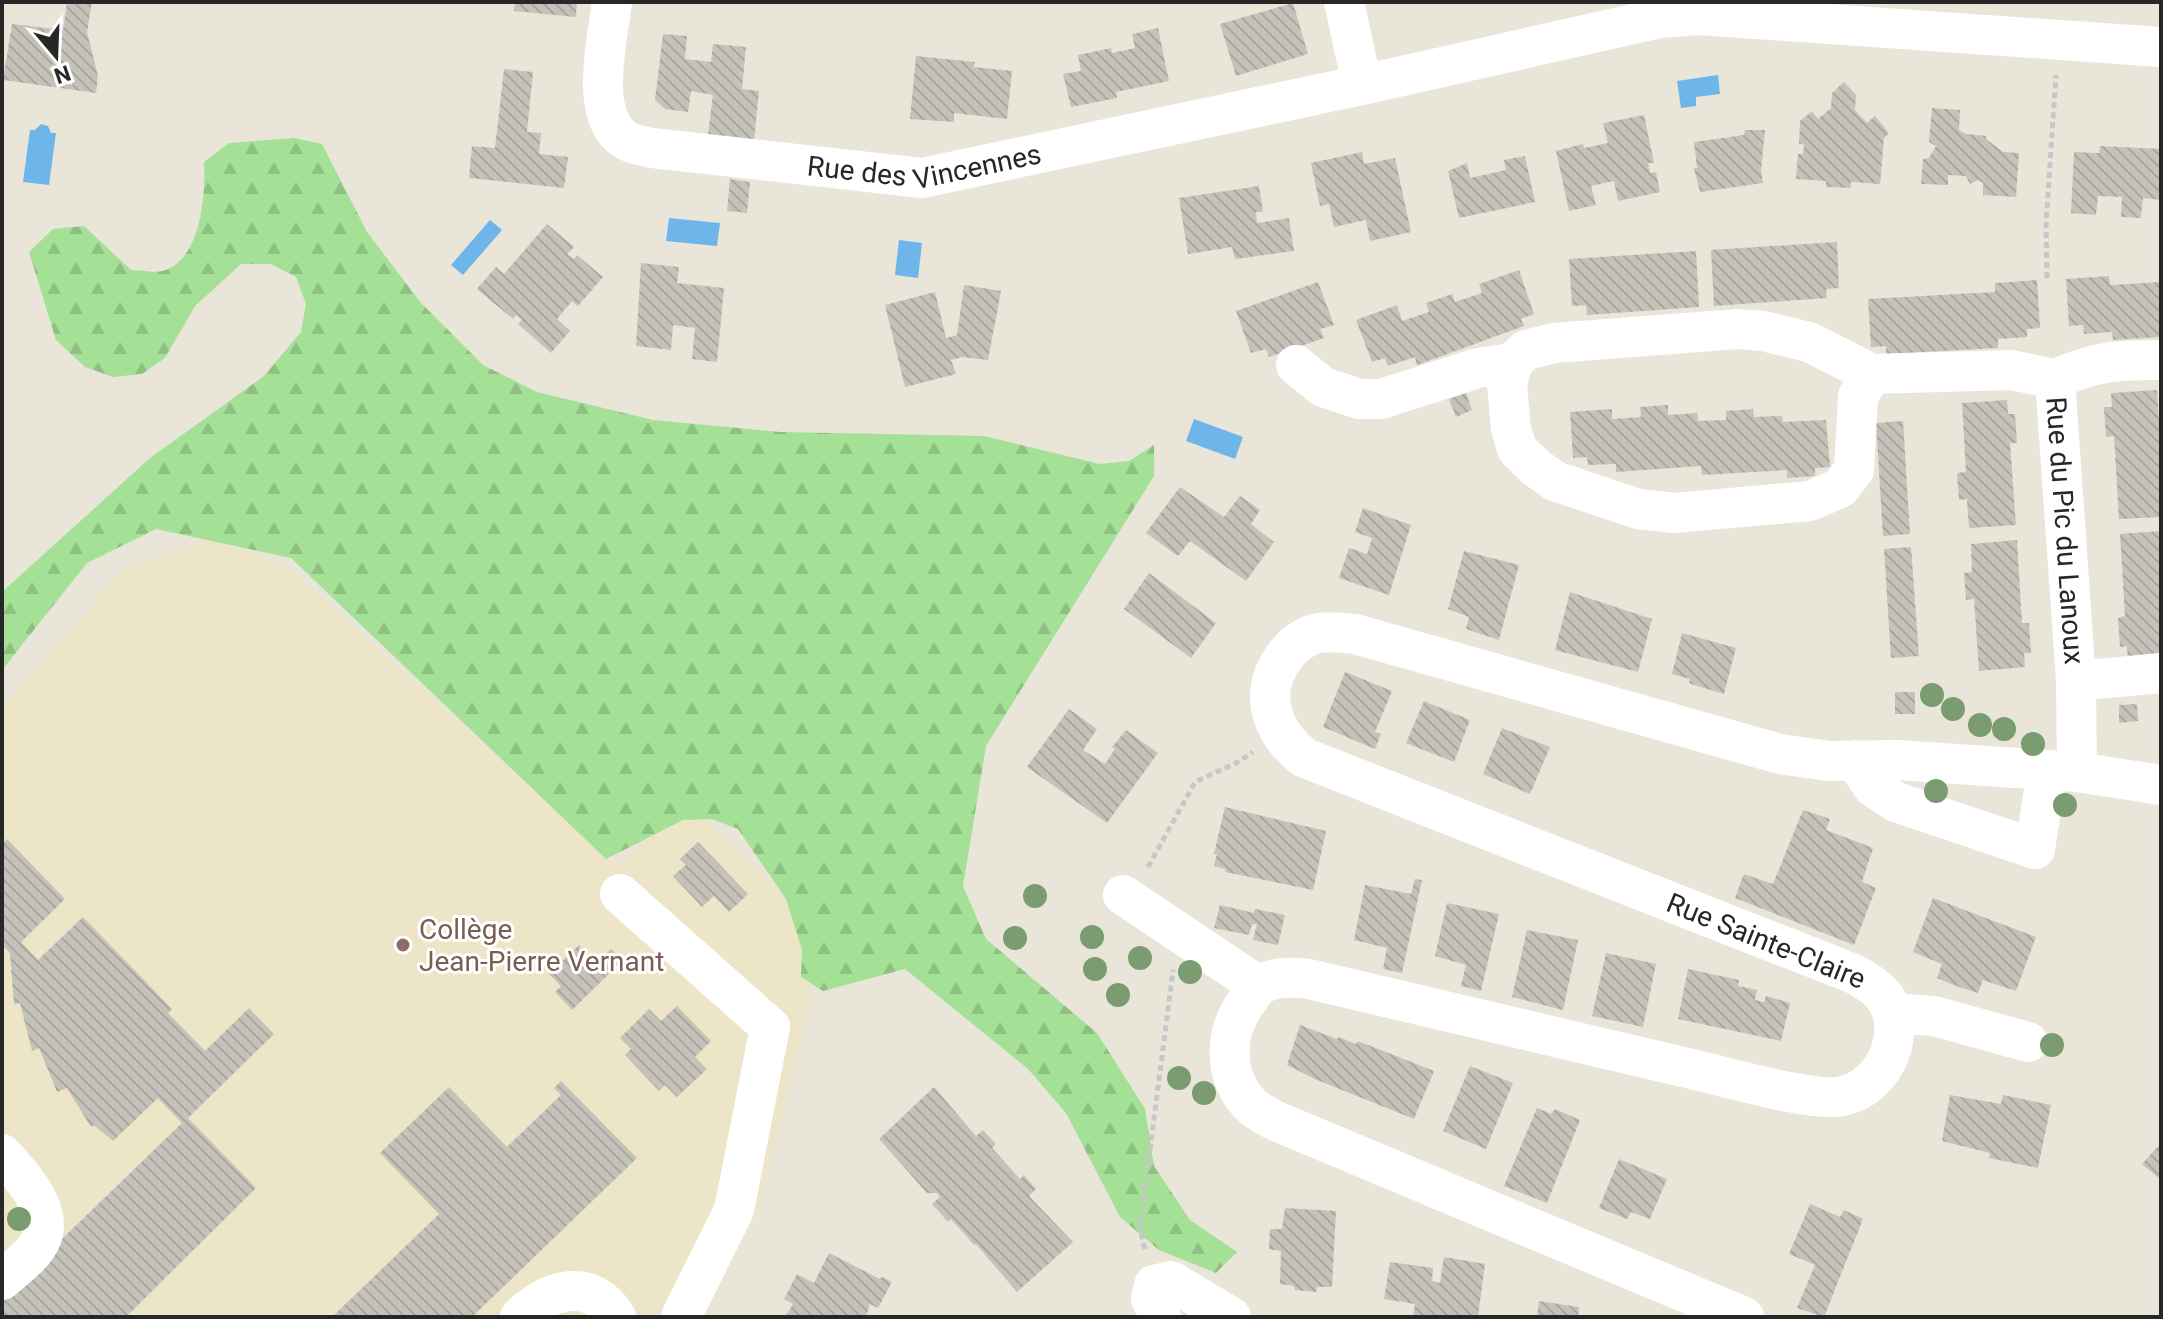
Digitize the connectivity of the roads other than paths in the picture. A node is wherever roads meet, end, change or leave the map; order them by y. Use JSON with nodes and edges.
{"nodes":[{"id":1,"x":612,"y":2,"type":"edge"},
{"id":2,"x":1344,"y":2,"type":"edge"},
{"id":3,"x":2161,"y":47,"type":"edge"},
{"id":4,"x":1362,"y":85,"type":"junction"},
{"id":5,"x":2161,"y":360,"type":"edge"},
{"id":6,"x":1512,"y":363,"type":"junction"},
{"id":7,"x":1296,"y":365,"type":"dead end"},
{"id":8,"x":1872,"y":374,"type":"junction"},
{"id":9,"x":2055,"y":379,"type":"junction"},
{"id":10,"x":2161,"y":673,"type":"edge"},
{"id":11,"x":2076,"y":681,"type":"junction"},
{"id":12,"x":1855,"y":760,"type":"junction"},
{"id":13,"x":2062,"y":771,"type":"junction"},
{"id":14,"x":2161,"y":785,"type":"edge"},
{"id":15,"x":620,"y":894,"type":"dead end"},
{"id":16,"x":1123,"y":895,"type":"road end"},
{"id":17,"x":1259,"y":986,"type":"junction"},
{"id":18,"x":1893,"y":1013,"type":"junction"},
{"id":19,"x":2028,"y":1042,"type":"dead end"},
{"id":20,"x":2,"y":1154,"type":"edge"},
{"id":21,"x":2,"y":1280,"type":"edge"},
{"id":22,"x":1158,"y":1301,"type":"edge"},
{"id":23,"x":520,"y":1317,"type":"edge"},
{"id":24,"x":616,"y":1317,"type":"edge"},
{"id":25,"x":681,"y":1317,"type":"edge"},
{"id":26,"x":1231,"y":1317,"type":"edge"},
{"id":27,"x":1744,"y":1317,"type":"edge"}],
"edges":[{"from":1,"to":4,"type":"street","name":"Rue des Vincennes"},
{"from":2,"to":4,"type":"street"},
{"from":3,"to":4,"type":"street","name":"Rue des Vincennes"},
{"from":5,"to":9,"type":"street"},
{"from":6,"to":7,"type":"street","name":"Rue du Pic du Lanoux"},
{"from":6,"to":8,"type":"street","name":"Rue du Pic du Lanoux"},
{"from":6,"to":8,"type":"street"},
{"from":8,"to":9,"type":"street","name":"Rue du Pic du Lanoux"},
{"from":9,"to":11,"type":"street","name":"Rue du Pic du Lanoux"},
{"from":10,"to":11,"type":"street"},
{"from":11,"to":13,"type":"street","name":"Rue du Pic du Lanoux"},
{"from":12,"to":13,"type":"street"},
{"from":12,"to":13,"type":"street","name":"Rue du Pic du Lanoux"},
{"from":12,"to":18,"type":"street","name":"Rue Sainte-Claire"},
{"from":13,"to":14,"type":"street"},
{"from":15,"to":25,"type":"street"},
{"from":16,"to":17,"type":"street"},
{"from":17,"to":18,"type":"street","name":"Rue Sainte-Claire"},
{"from":17,"to":27,"type":"street"},
{"from":18,"to":19,"type":"street"},
{"from":20,"to":21,"type":"street"},
{"from":22,"to":26,"type":"street"},
{"from":23,"to":24,"type":"street"}]}
